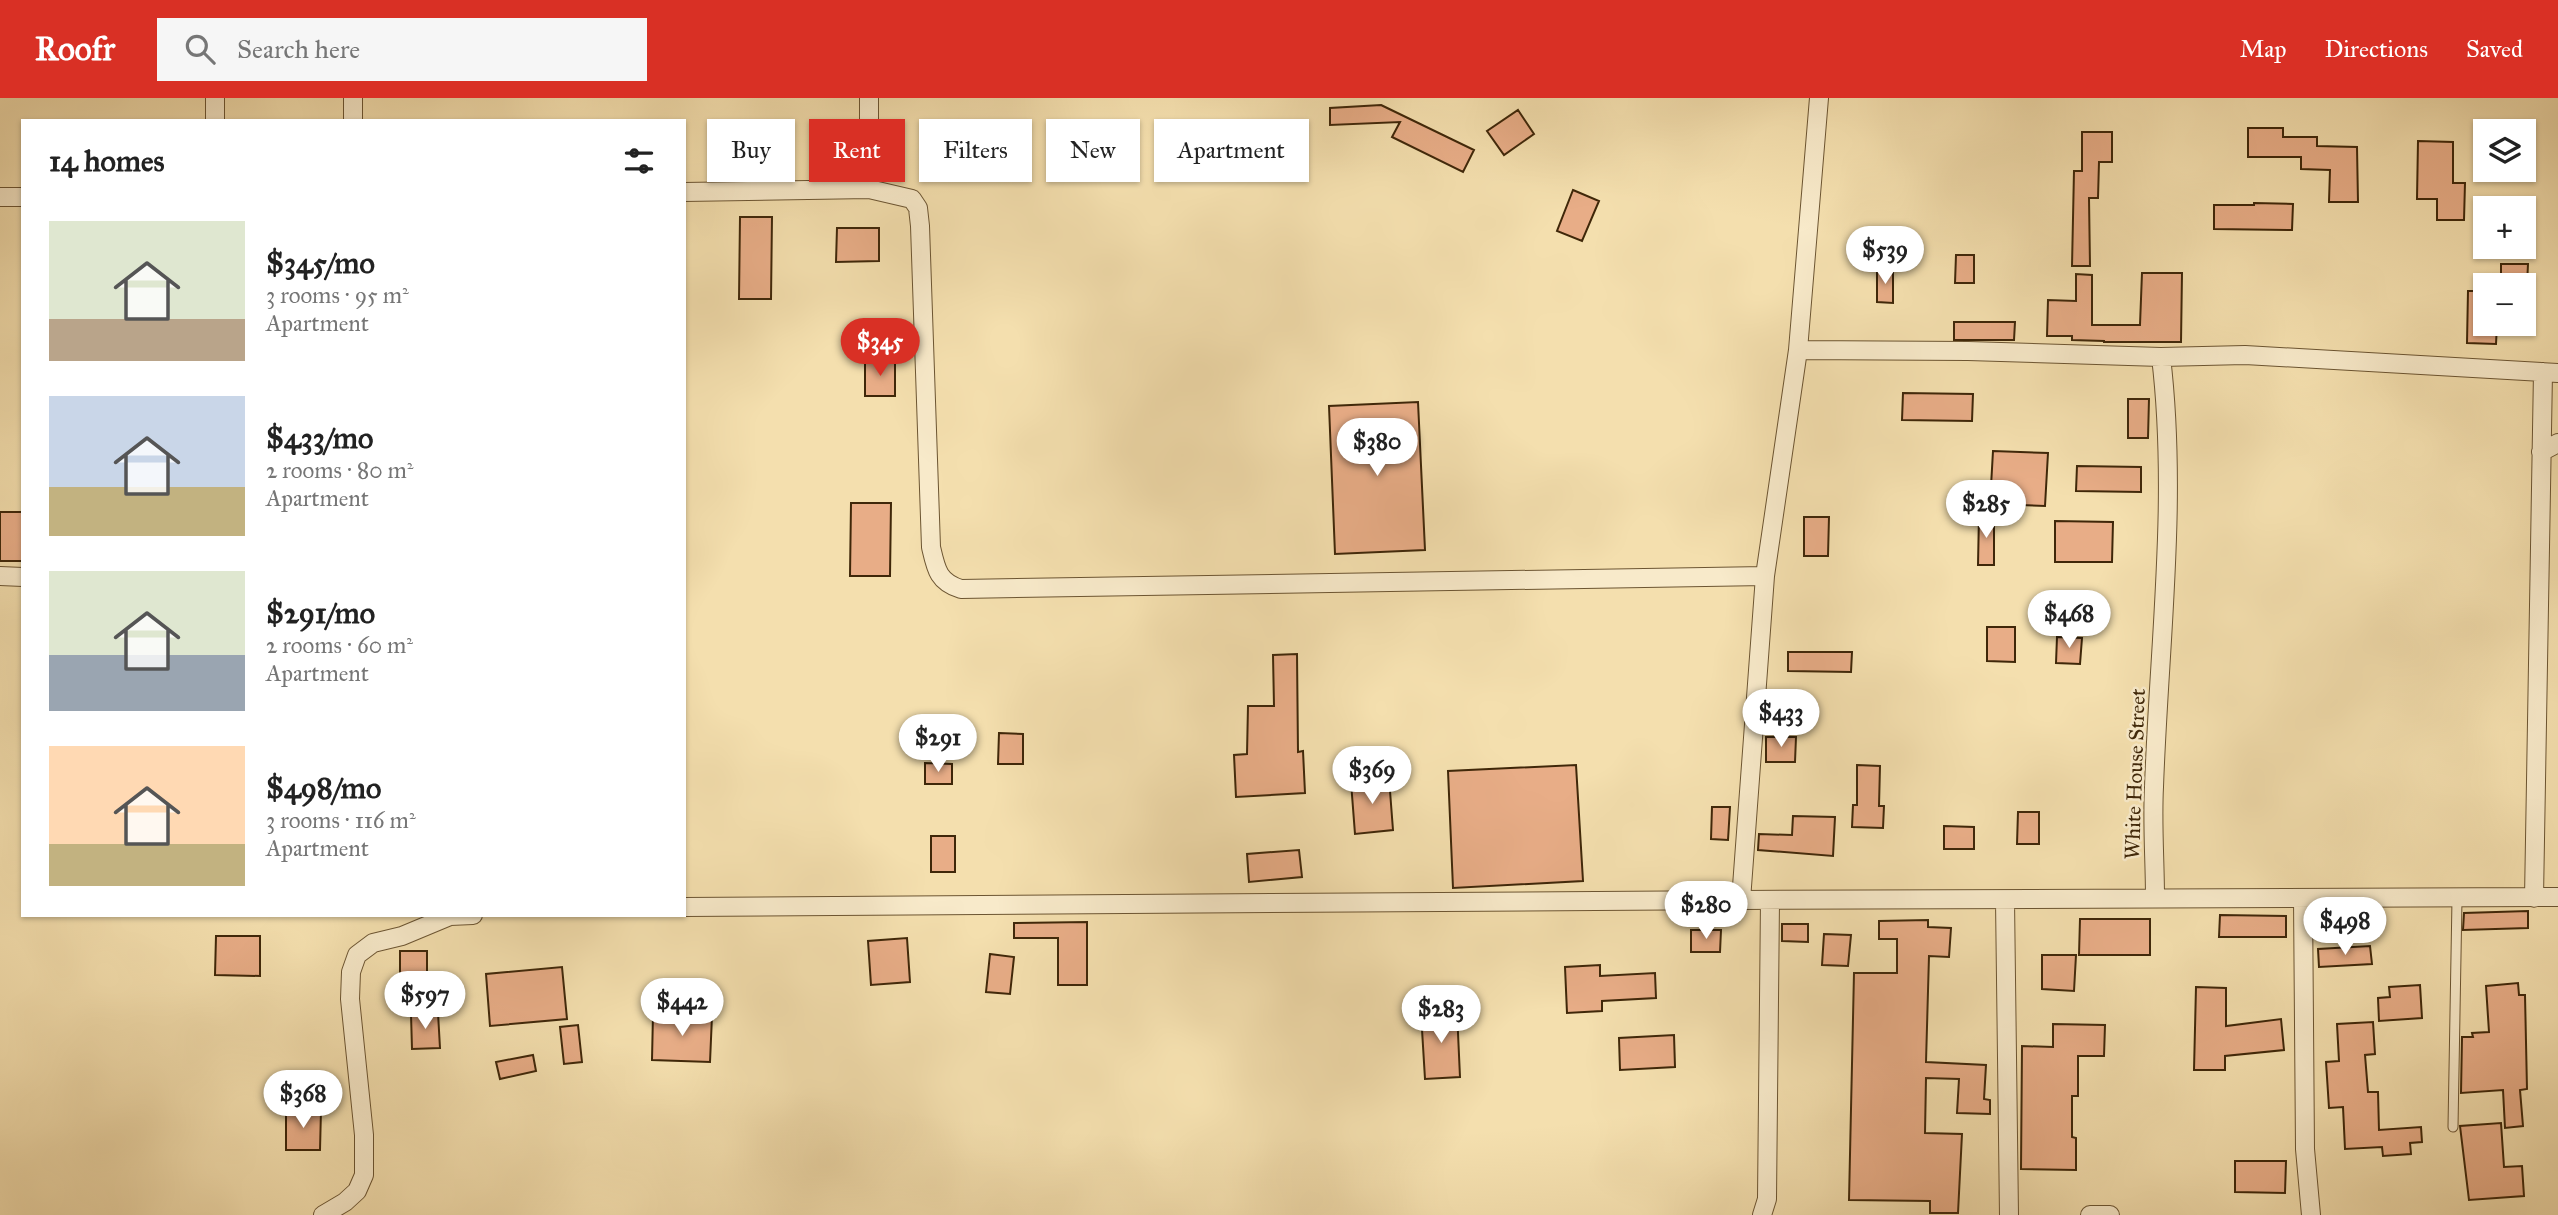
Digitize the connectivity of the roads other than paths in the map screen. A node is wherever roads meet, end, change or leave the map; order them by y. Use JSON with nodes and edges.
{"nodes":[{"id":1,"x":215,"y":98,"type":"edge"},
{"id":2,"x":353,"y":98,"type":"edge"},
{"id":3,"x":869,"y":98,"type":"edge"},
{"id":4,"x":1819,"y":98,"type":"edge"},
{"id":5,"x":215,"y":119,"type":"edge"},
{"id":6,"x":353,"y":119,"type":"edge"},
{"id":7,"x":869,"y":189,"type":"junction"},
{"id":8,"x":686,"y":192,"type":"edge"},
{"id":9,"x":21,"y":197,"type":"edge"},
{"id":10,"x":0,"y":198,"type":"edge"},
{"id":11,"x":1798,"y":350,"type":"junction"},
{"id":12,"x":2161,"y":357,"type":"junction"},
{"id":13,"x":2550,"y":382,"type":"edge"},
{"id":14,"x":2558,"y":443,"type":"edge"},
{"id":15,"x":2541,"y":452,"type":"junction"},
{"id":16,"x":0,"y":576,"type":"edge"},
{"id":17,"x":1765,"y":576,"type":"junction"},
{"id":18,"x":21,"y":577,"type":"edge"},
{"id":19,"x":2558,"y":897,"type":"edge"},
{"id":20,"x":2155,"y":898,"type":"junction"},
{"id":21,"x":2303,"y":898,"type":"junction"},
{"id":22,"x":2535,"y":898,"type":"junction"},
{"id":23,"x":2456,"y":899,"type":"junction"},
{"id":24,"x":1741,"y":900,"type":"junction"},
{"id":25,"x":1770,"y":900,"type":"junction"},
{"id":26,"x":2005,"y":900,"type":"junction"},
{"id":27,"x":686,"y":907,"type":"edge"},
{"id":28,"x":448,"y":917,"type":"edge"},
{"id":29,"x":2454,"y":1127,"type":"dead end"},
{"id":30,"x":323,"y":1215,"type":"edge"},
{"id":31,"x":1762,"y":1215,"type":"edge"},
{"id":32,"x":2009,"y":1215,"type":"edge"},
{"id":33,"x":2090,"y":1215,"type":"edge"},
{"id":34,"x":2110,"y":1215,"type":"edge"},
{"id":35,"x":2311,"y":1215,"type":"edge"}],
"edges":[{"from":1,"to":5,"type":"street"},
{"from":2,"to":6,"type":"street"},
{"from":3,"to":7,"type":"street"},
{"from":4,"to":11,"type":"street"},
{"from":7,"to":8,"type":"street"},
{"from":7,"to":17,"type":"street"},
{"from":9,"to":10,"type":"street"},
{"from":11,"to":12,"type":"street"},
{"from":11,"to":17,"type":"street"},
{"from":12,"to":13,"type":"street"},
{"from":12,"to":20,"type":"street","name":"White House Street"},
{"from":13,"to":15,"type":"street"},
{"from":14,"to":15,"type":"street"},
{"from":15,"to":22,"type":"street"},
{"from":16,"to":18,"type":"street"},
{"from":17,"to":24,"type":"street"},
{"from":19,"to":22,"type":"street"},
{"from":20,"to":21,"type":"street"},
{"from":20,"to":26,"type":"street"},
{"from":21,"to":23,"type":"street"},
{"from":21,"to":35,"type":"street"},
{"from":22,"to":23,"type":"street"},
{"from":23,"to":29,"type":"lane"},
{"from":24,"to":25,"type":"street"},
{"from":24,"to":27,"type":"street"},
{"from":25,"to":26,"type":"street"},
{"from":25,"to":31,"type":"street"},
{"from":26,"to":32,"type":"street"},
{"from":28,"to":30,"type":"street"},
{"from":33,"to":34,"type":"street"}]}
